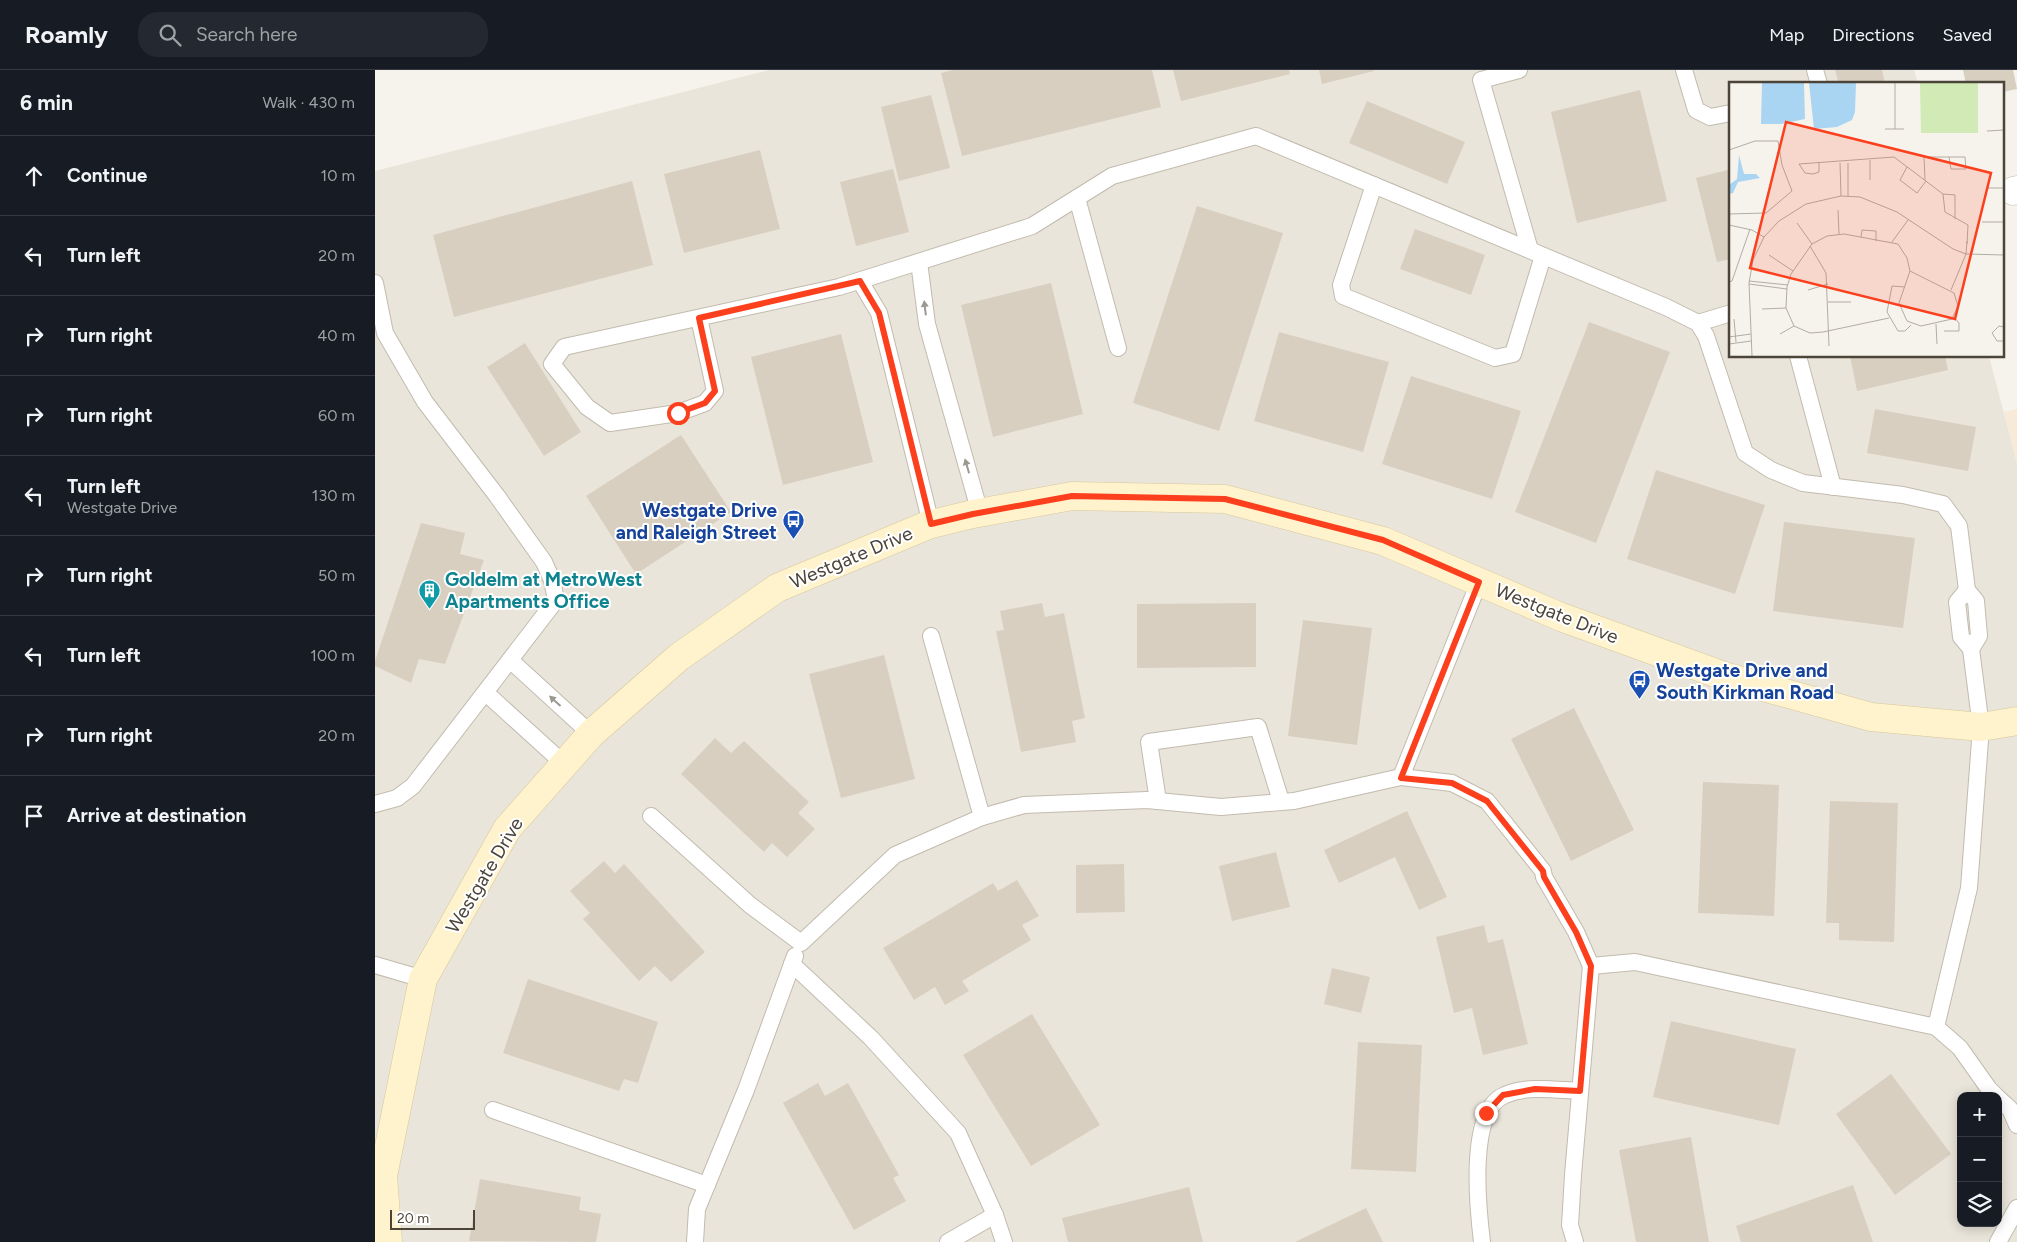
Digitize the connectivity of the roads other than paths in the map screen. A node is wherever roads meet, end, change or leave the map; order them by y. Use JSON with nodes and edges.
{"nodes":[{"id":1,"x":1519,"y":70,"type":"edge"},
{"id":2,"x":1684,"y":70,"type":"edge"},
{"id":3,"x":1729,"y":113,"type":"edge"},
{"id":4,"x":1374,"y":185,"type":"junction"},
{"id":5,"x":1077,"y":198,"type":"junction"},
{"id":6,"x":1537,"y":253,"type":"junction"},
{"id":7,"x":919,"y":262,"type":"junction"},
{"id":8,"x":860,"y":281,"type":"junction"},
{"id":9,"x":375,"y":283,"type":"edge"},
{"id":10,"x":1729,"y":314,"type":"edge"},
{"id":11,"x":699,"y":318,"type":"junction"},
{"id":12,"x":1698,"y":323,"type":"junction"},
{"id":13,"x":1117,"y":348,"type":"dead end"},
{"id":14,"x":1799,"y":358,"type":"edge"},
{"id":15,"x":1833,"y":487,"type":"junction"},
{"id":16,"x":980,"y":513,"type":"junction"},
{"id":17,"x":931,"y":524,"type":"junction"},
{"id":18,"x":1479,"y":582,"type":"junction"},
{"id":19,"x":931,"y":636,"type":"dead end"},
{"id":20,"x":510,"y":660,"type":"junction"},
{"id":21,"x":485,"y":693,"type":"junction"},
{"id":22,"x":2017,"y":721,"type":"edge"},
{"id":23,"x":1981,"y":726,"type":"junction"},
{"id":24,"x":591,"y":734,"type":"junction"},
{"id":25,"x":563,"y":763,"type":"junction"},
{"id":26,"x":1401,"y":778,"type":"junction"},
{"id":27,"x":1158,"y":801,"type":"junction"},
{"id":28,"x":1281,"y":802,"type":"junction"},
{"id":29,"x":375,"y":804,"type":"edge"},
{"id":30,"x":651,"y":816,"type":"dead end"},
{"id":31,"x":982,"y":817,"type":"junction"},
{"id":32,"x":801,"y":943,"type":"junction"},
{"id":33,"x":792,"y":964,"type":"junction"},
{"id":34,"x":375,"y":965,"type":"edge"},
{"id":35,"x":1591,"y":966,"type":"junction"},
{"id":36,"x":423,"y":979,"type":"junction"},
{"id":37,"x":1936,"y":1027,"type":"junction"},
{"id":38,"x":1580,"y":1091,"type":"junction"},
{"id":39,"x":1993,"y":1092,"type":"edge"},
{"id":40,"x":2002,"y":1101,"type":"edge"},
{"id":41,"x":493,"y":1110,"type":"dead end"},
{"id":42,"x":2017,"y":1126,"type":"edge"},
{"id":43,"x":707,"y":1185,"type":"junction"},
{"id":44,"x":2017,"y":1208,"type":"edge"},
{"id":45,"x":995,"y":1215,"type":"junction"},
{"id":46,"x":2007,"y":1235,"type":"edge"},
{"id":47,"x":388,"y":1242,"type":"edge"},
{"id":48,"x":695,"y":1242,"type":"edge"},
{"id":49,"x":948,"y":1242,"type":"edge"},
{"id":50,"x":1004,"y":1242,"type":"edge"},
{"id":51,"x":1482,"y":1242,"type":"edge"},
{"id":52,"x":1575,"y":1242,"type":"edge"}],
"edges":[{"from":1,"to":6,"type":"lane"},
{"from":2,"to":3,"type":"lane"},
{"from":4,"to":5,"type":"lane"},
{"from":4,"to":6,"type":"lane"},
{"from":4,"to":6,"type":"lane"},
{"from":5,"to":7,"type":"lane"},
{"from":5,"to":13,"type":"lane"},
{"from":6,"to":12,"type":"lane"},
{"from":7,"to":8,"type":"lane"},
{"from":16,"to":7,"type":"lane","one_way":true},
{"from":8,"to":11,"type":"lane"},
{"from":8,"to":17,"type":"lane"},
{"from":9,"to":20,"type":"lane"},
{"from":10,"to":12,"type":"lane"},
{"from":11,"to":11,"type":"lane"},
{"from":12,"to":15,"type":"lane"},
{"from":14,"to":15,"type":"lane"},
{"from":15,"to":23,"type":"lane"},
{"from":16,"to":17,"type":"street","name":"Westgate Drive"},
{"from":16,"to":18,"type":"street","name":"Westgate Drive"},
{"from":17,"to":24,"type":"street","name":"Westgate Drive"},
{"from":18,"to":23,"type":"street","name":"Westgate Drive"},
{"from":18,"to":26,"type":"lane"},
{"from":19,"to":31,"type":"lane"},
{"from":20,"to":21,"type":"lane"},
{"from":24,"to":20,"type":"lane","one_way":true},
{"from":21,"to":25,"type":"lane"},
{"from":21,"to":29,"type":"lane"},
{"from":22,"to":23,"type":"street","name":"Westgate Drive"},
{"from":23,"to":37,"type":"lane"},
{"from":24,"to":25,"type":"street","name":"Westgate Drive"},
{"from":25,"to":36,"type":"street","name":"Westgate Drive"},
{"from":26,"to":28,"type":"lane"},
{"from":26,"to":35,"type":"lane"},
{"from":27,"to":28,"type":"lane"},
{"from":27,"to":28,"type":"lane"},
{"from":27,"to":31,"type":"lane"},
{"from":30,"to":32,"type":"lane"},
{"from":31,"to":32,"type":"lane"},
{"from":32,"to":33,"type":"lane"},
{"from":33,"to":43,"type":"lane"},
{"from":33,"to":45,"type":"lane"},
{"from":34,"to":36,"type":"lane"},
{"from":35,"to":37,"type":"lane"},
{"from":35,"to":38,"type":"lane"},
{"from":36,"to":47,"type":"street","name":"Westgate Drive"},
{"from":37,"to":39,"type":"lane"},
{"from":38,"to":51,"type":"lane"},
{"from":38,"to":52,"type":"lane"},
{"from":40,"to":42,"type":"lane"},
{"from":41,"to":43,"type":"lane"},
{"from":43,"to":48,"type":"lane"},
{"from":44,"to":46,"type":"lane"},
{"from":45,"to":49,"type":"lane"},
{"from":45,"to":50,"type":"lane"}]}
